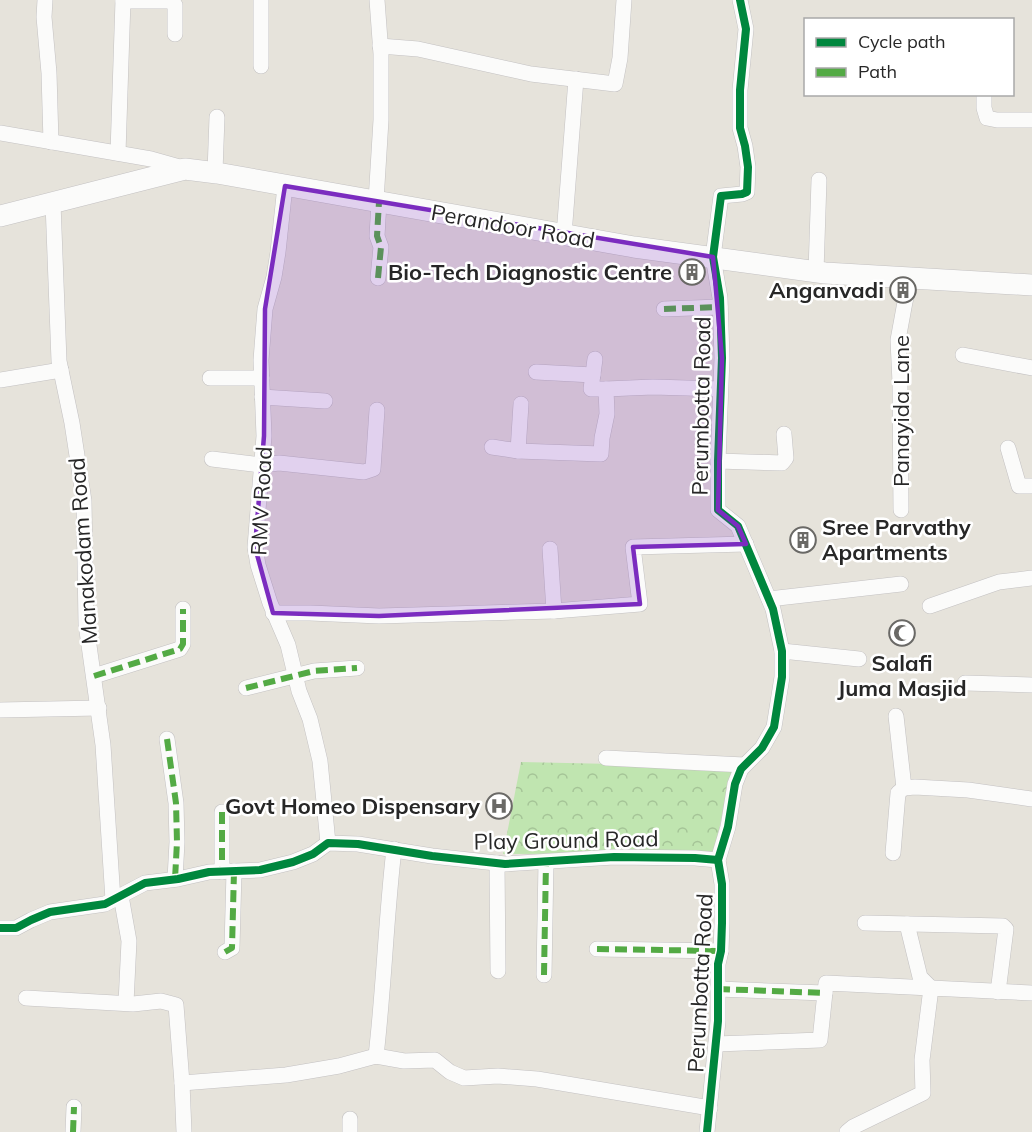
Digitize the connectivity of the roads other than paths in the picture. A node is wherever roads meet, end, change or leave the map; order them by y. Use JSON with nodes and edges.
{"nodes":[{"id":1,"x":45,"y":0,"type":"edge"},
{"id":2,"x":261,"y":0,"type":"edge"},
{"id":3,"x":377,"y":0,"type":"edge"},
{"id":4,"x":624,"y":0,"type":"edge"},
{"id":5,"x":740,"y":0,"type":"edge"},
{"id":6,"x":123,"y":1,"type":"edge"},
{"id":7,"x":175,"y":34,"type":"dead end"},
{"id":8,"x":380,"y":46,"type":"junction"},
{"id":9,"x":261,"y":66,"type":"dead end"},
{"id":10,"x":576,"y":79,"type":"junction"},
{"id":11,"x":984,"y":96,"type":"edge"},
{"id":12,"x":217,"y":117,"type":"dead end"},
{"id":13,"x":1032,"y":120,"type":"edge"},
{"id":14,"x":0,"y":133,"type":"edge"},
{"id":15,"x":51,"y":142,"type":"junction"},
{"id":16,"x":118,"y":153,"type":"junction"},
{"id":17,"x":184,"y":169,"type":"junction"},
{"id":18,"x":215,"y":172,"type":"junction"},
{"id":19,"x":819,"y":180,"type":"dead end"},
{"id":20,"x":285,"y":186,"type":"junction"},
{"id":21,"x":377,"y":201,"type":"junction"},
{"id":22,"x":53,"y":203,"type":"junction"},
{"id":23,"x":0,"y":216,"type":"edge"},
{"id":24,"x":564,"y":235,"type":"junction"},
{"id":25,"x":713,"y":257,"type":"junction"},
{"id":26,"x":816,"y":272,"type":"junction"},
{"id":27,"x":378,"y":278,"type":"dead end"},
{"id":28,"x":911,"y":278,"type":"junction"},
{"id":29,"x":1032,"y":285,"type":"edge"},
{"id":30,"x":720,"y":307,"type":"junction"},
{"id":31,"x":664,"y":309,"type":"dead end"},
{"id":32,"x":963,"y":355,"type":"dead end"},
{"id":33,"x":595,"y":359,"type":"dead end"},
{"id":34,"x":1032,"y":368,"type":"edge"},
{"id":35,"x":61,"y":370,"type":"junction"},
{"id":36,"x":536,"y":372,"type":"dead end"},
{"id":37,"x":593,"y":375,"type":"junction"},
{"id":38,"x":210,"y":378,"type":"dead end"},
{"id":39,"x":262,"y":378,"type":"junction"},
{"id":40,"x":0,"y":380,"type":"edge"},
{"id":41,"x":606,"y":389,"type":"junction"},
{"id":42,"x":720,"y":389,"type":"junction"},
{"id":43,"x":262,"y":397,"type":"junction"},
{"id":44,"x":325,"y":401,"type":"dead end"},
{"id":45,"x":521,"y":404,"type":"dead end"},
{"id":46,"x":377,"y":410,"type":"dead end"},
{"id":47,"x":784,"y":434,"type":"dead end"},
{"id":48,"x":492,"y":447,"type":"dead end"},
{"id":49,"x":1008,"y":448,"type":"dead end"},
{"id":50,"x":518,"y":451,"type":"junction"},
{"id":51,"x":212,"y":459,"type":"dead end"},
{"id":52,"x":718,"y":461,"type":"junction"},
{"id":53,"x":261,"y":465,"type":"junction"},
{"id":54,"x":1032,"y":486,"type":"edge"},
{"id":55,"x":901,"y":510,"type":"dead end"},
{"id":56,"x":746,"y":544,"type":"junction"},
{"id":57,"x":550,"y":549,"type":"dead end"},
{"id":58,"x":1032,"y":578,"type":"edge"},
{"id":59,"x":902,"y":584,"type":"dead end"},
{"id":60,"x":769,"y":599,"type":"junction"},
{"id":61,"x":930,"y":606,"type":"dead end"},
{"id":62,"x":183,"y":609,"type":"dead end"},
{"id":63,"x":554,"y":610,"type":"junction"},
{"id":64,"x":273,"y":613,"type":"junction"},
{"id":65,"x":782,"y":651,"type":"junction"},
{"id":66,"x":859,"y":659,"type":"dead end"},
{"id":67,"x":357,"y":669,"type":"dead end"},
{"id":68,"x":94,"y":676,"type":"junction"},
{"id":69,"x":296,"y":676,"type":"junction"},
{"id":70,"x":964,"y":683,"type":"dead end"},
{"id":71,"x":1032,"y":685,"type":"edge"},
{"id":72,"x":246,"y":688,"type":"dead end"},
{"id":73,"x":99,"y":708,"type":"junction"},
{"id":74,"x":0,"y":710,"type":"edge"},
{"id":75,"x":896,"y":716,"type":"dead end"},
{"id":76,"x":167,"y":739,"type":"dead end"},
{"id":77,"x":606,"y":758,"type":"dead end"},
{"id":78,"x":744,"y":765,"type":"junction"},
{"id":79,"x":904,"y":788,"type":"junction"},
{"id":80,"x":1032,"y":799,"type":"edge"},
{"id":81,"x":222,"y":812,"type":"dead end"},
{"id":82,"x":328,"y":843,"type":"junction"},
{"id":83,"x":394,"y":849,"type":"junction"},
{"id":84,"x":893,"y":853,"type":"dead end"},
{"id":85,"x":718,"y":860,"type":"junction"},
{"id":86,"x":546,"y":862,"type":"junction"},
{"id":87,"x":496,"y":863,"type":"junction"},
{"id":88,"x":228,"y":872,"type":"junction"},
{"id":89,"x":175,"y":879,"type":"junction"},
{"id":90,"x":117,"y":898,"type":"junction"},
{"id":91,"x":865,"y":923,"type":"dead end"},
{"id":92,"x":907,"y":924,"type":"junction"},
{"id":93,"x":0,"y":927,"type":"edge"},
{"id":94,"x":597,"y":949,"type":"dead end"},
{"id":95,"x":721,"y":951,"type":"junction"},
{"id":96,"x":225,"y":952,"type":"dead end"},
{"id":97,"x":498,"y":971,"type":"dead end"},
{"id":98,"x":544,"y":975,"type":"dead end"},
{"id":99,"x":931,"y":988,"type":"junction"},
{"id":100,"x":718,"y":989,"type":"junction"},
{"id":101,"x":998,"y":992,"type":"junction"},
{"id":102,"x":825,"y":993,"type":"junction"},
{"id":103,"x":1032,"y":993,"type":"edge"},
{"id":104,"x":26,"y":998,"type":"dead end"},
{"id":105,"x":126,"y":1003,"type":"junction"},
{"id":106,"x":716,"y":1044,"type":"junction"},
{"id":107,"x":376,"y":1056,"type":"junction"},
{"id":108,"x":182,"y":1083,"type":"junction"},
{"id":109,"x":74,"y":1107,"type":"dead end"},
{"id":110,"x":710,"y":1108,"type":"junction"},
{"id":111,"x":73,"y":1132,"type":"edge"},
{"id":112,"x":184,"y":1132,"type":"edge"},
{"id":113,"x":707,"y":1132,"type":"edge"},
{"id":114,"x":847,"y":1132,"type":"edge"}],
"edges":[{"from":1,"to":15,"type":"street"},
{"from":2,"to":9,"type":"street"},
{"from":3,"to":8,"type":"street"},
{"from":4,"to":10,"type":"street"},
{"from":5,"to":25,"type":"street","name":"Perumbotta Road"},
{"from":6,"to":7,"type":"street"},
{"from":6,"to":16,"type":"street"},
{"from":8,"to":10,"type":"street"},
{"from":8,"to":21,"type":"street"},
{"from":10,"to":24,"type":"street"},
{"from":11,"to":13,"type":"street"},
{"from":12,"to":18,"type":"street"},
{"from":14,"to":15,"type":"street"},
{"from":15,"to":16,"type":"street"},
{"from":16,"to":17,"type":"street"},
{"from":17,"to":18,"type":"main road","name":"Perandoor Road"},
{"from":17,"to":22,"type":"main road","name":"Perandoor Road"},
{"from":18,"to":20,"type":"main road","name":"Perandoor Road"},
{"from":19,"to":26,"type":"street"},
{"from":20,"to":21,"type":"main road","name":"Perandoor Road"},
{"from":20,"to":39,"type":"street","name":"RMV Road"},
{"from":21,"to":24,"type":"main road","name":"Perandoor Road"},
{"from":21,"to":27,"type":"street"},
{"from":22,"to":23,"type":"main road","name":"Perandoor Road"},
{"from":22,"to":35,"type":"street","name":"Manakodam Road"},
{"from":24,"to":25,"type":"main road","name":"Perandoor Road"},
{"from":25,"to":26,"type":"main road","name":"Perandoor Road"},
{"from":25,"to":30,"type":"street","name":"Perumbotta Road"},
{"from":26,"to":28,"type":"main road","name":"Perandoor Road"},
{"from":28,"to":29,"type":"main road","name":"Perandoor Road"},
{"from":28,"to":55,"type":"street","name":"Panayida Lane"},
{"from":30,"to":31,"type":"street"},
{"from":30,"to":42,"type":"street","name":"Perumbotta Road"},
{"from":32,"to":34,"type":"street"},
{"from":33,"to":37,"type":"street"},
{"from":35,"to":40,"type":"street"},
{"from":35,"to":68,"type":"street","name":"Manakodam Road"},
{"from":36,"to":37,"type":"street"},
{"from":37,"to":41,"type":"street"},
{"from":38,"to":39,"type":"street"},
{"from":39,"to":43,"type":"street","name":"RMV Road"},
{"from":41,"to":42,"type":"street"},
{"from":41,"to":50,"type":"street"},
{"from":42,"to":52,"type":"street","name":"Perumbotta Road"},
{"from":43,"to":44,"type":"street"},
{"from":43,"to":53,"type":"street","name":"RMV Road"},
{"from":45,"to":50,"type":"street"},
{"from":46,"to":53,"type":"street"},
{"from":47,"to":52,"type":"street"},
{"from":48,"to":50,"type":"street"},
{"from":49,"to":54,"type":"street"},
{"from":51,"to":53,"type":"street"},
{"from":52,"to":56,"type":"street","name":"Perumbotta Road"},
{"from":53,"to":64,"type":"street","name":"RMV Road"},
{"from":56,"to":60,"type":"street","name":"Perumbotta Road"},
{"from":56,"to":63,"type":"street"},
{"from":57,"to":63,"type":"street"},
{"from":58,"to":61,"type":"street"},
{"from":59,"to":60,"type":"street"},
{"from":60,"to":65,"type":"street","name":"Perumbotta Road"},
{"from":62,"to":68,"type":"street"},
{"from":63,"to":64,"type":"street"},
{"from":64,"to":69,"type":"street","name":"RMV Road"},
{"from":65,"to":66,"type":"street"},
{"from":65,"to":78,"type":"street","name":"Perumbotta Road"},
{"from":67,"to":69,"type":"street"},
{"from":68,"to":73,"type":"street","name":"Manakodam Road"},
{"from":69,"to":72,"type":"street"},
{"from":69,"to":82,"type":"street","name":"RMV Road"},
{"from":70,"to":71,"type":"street"},
{"from":73,"to":74,"type":"street"},
{"from":73,"to":90,"type":"street","name":"Manakodam Road"},
{"from":75,"to":79,"type":"street"},
{"from":76,"to":89,"type":"street"},
{"from":77,"to":78,"type":"street"},
{"from":78,"to":85,"type":"street","name":"Perumbotta Road"},
{"from":79,"to":80,"type":"street"},
{"from":79,"to":84,"type":"street"},
{"from":81,"to":88,"type":"street"},
{"from":82,"to":83,"type":"street","name":"Play Ground Road"},
{"from":82,"to":88,"type":"street"},
{"from":83,"to":87,"type":"street","name":"Play Ground Road"},
{"from":83,"to":107,"type":"street"},
{"from":85,"to":86,"type":"street","name":"Play Ground Road"},
{"from":85,"to":95,"type":"street","name":"Perumbotta Road"},
{"from":86,"to":87,"type":"street","name":"Play Ground Road"},
{"from":86,"to":98,"type":"street"},
{"from":87,"to":97,"type":"street"},
{"from":88,"to":89,"type":"street"},
{"from":88,"to":96,"type":"street"},
{"from":89,"to":90,"type":"street"},
{"from":90,"to":93,"type":"street"},
{"from":90,"to":105,"type":"street","name":"Manakodam Road"},
{"from":91,"to":92,"type":"street"},
{"from":92,"to":99,"type":"street"},
{"from":92,"to":101,"type":"street"},
{"from":94,"to":95,"type":"street"},
{"from":95,"to":100,"type":"street","name":"Perumbotta Road"},
{"from":99,"to":101,"type":"street"},
{"from":99,"to":102,"type":"street"},
{"from":99,"to":114,"type":"street"},
{"from":100,"to":102,"type":"street"},
{"from":100,"to":106,"type":"street","name":"Perumbotta Road"},
{"from":101,"to":103,"type":"street"},
{"from":102,"to":106,"type":"street"},
{"from":104,"to":105,"type":"street"},
{"from":105,"to":108,"type":"street"},
{"from":106,"to":110,"type":"street","name":"Perumbotta Road"},
{"from":107,"to":108,"type":"street"},
{"from":107,"to":110,"type":"street"},
{"from":108,"to":112,"type":"street"},
{"from":109,"to":111,"type":"street"},
{"from":110,"to":113,"type":"street","name":"Perumbotta Road"}]}
